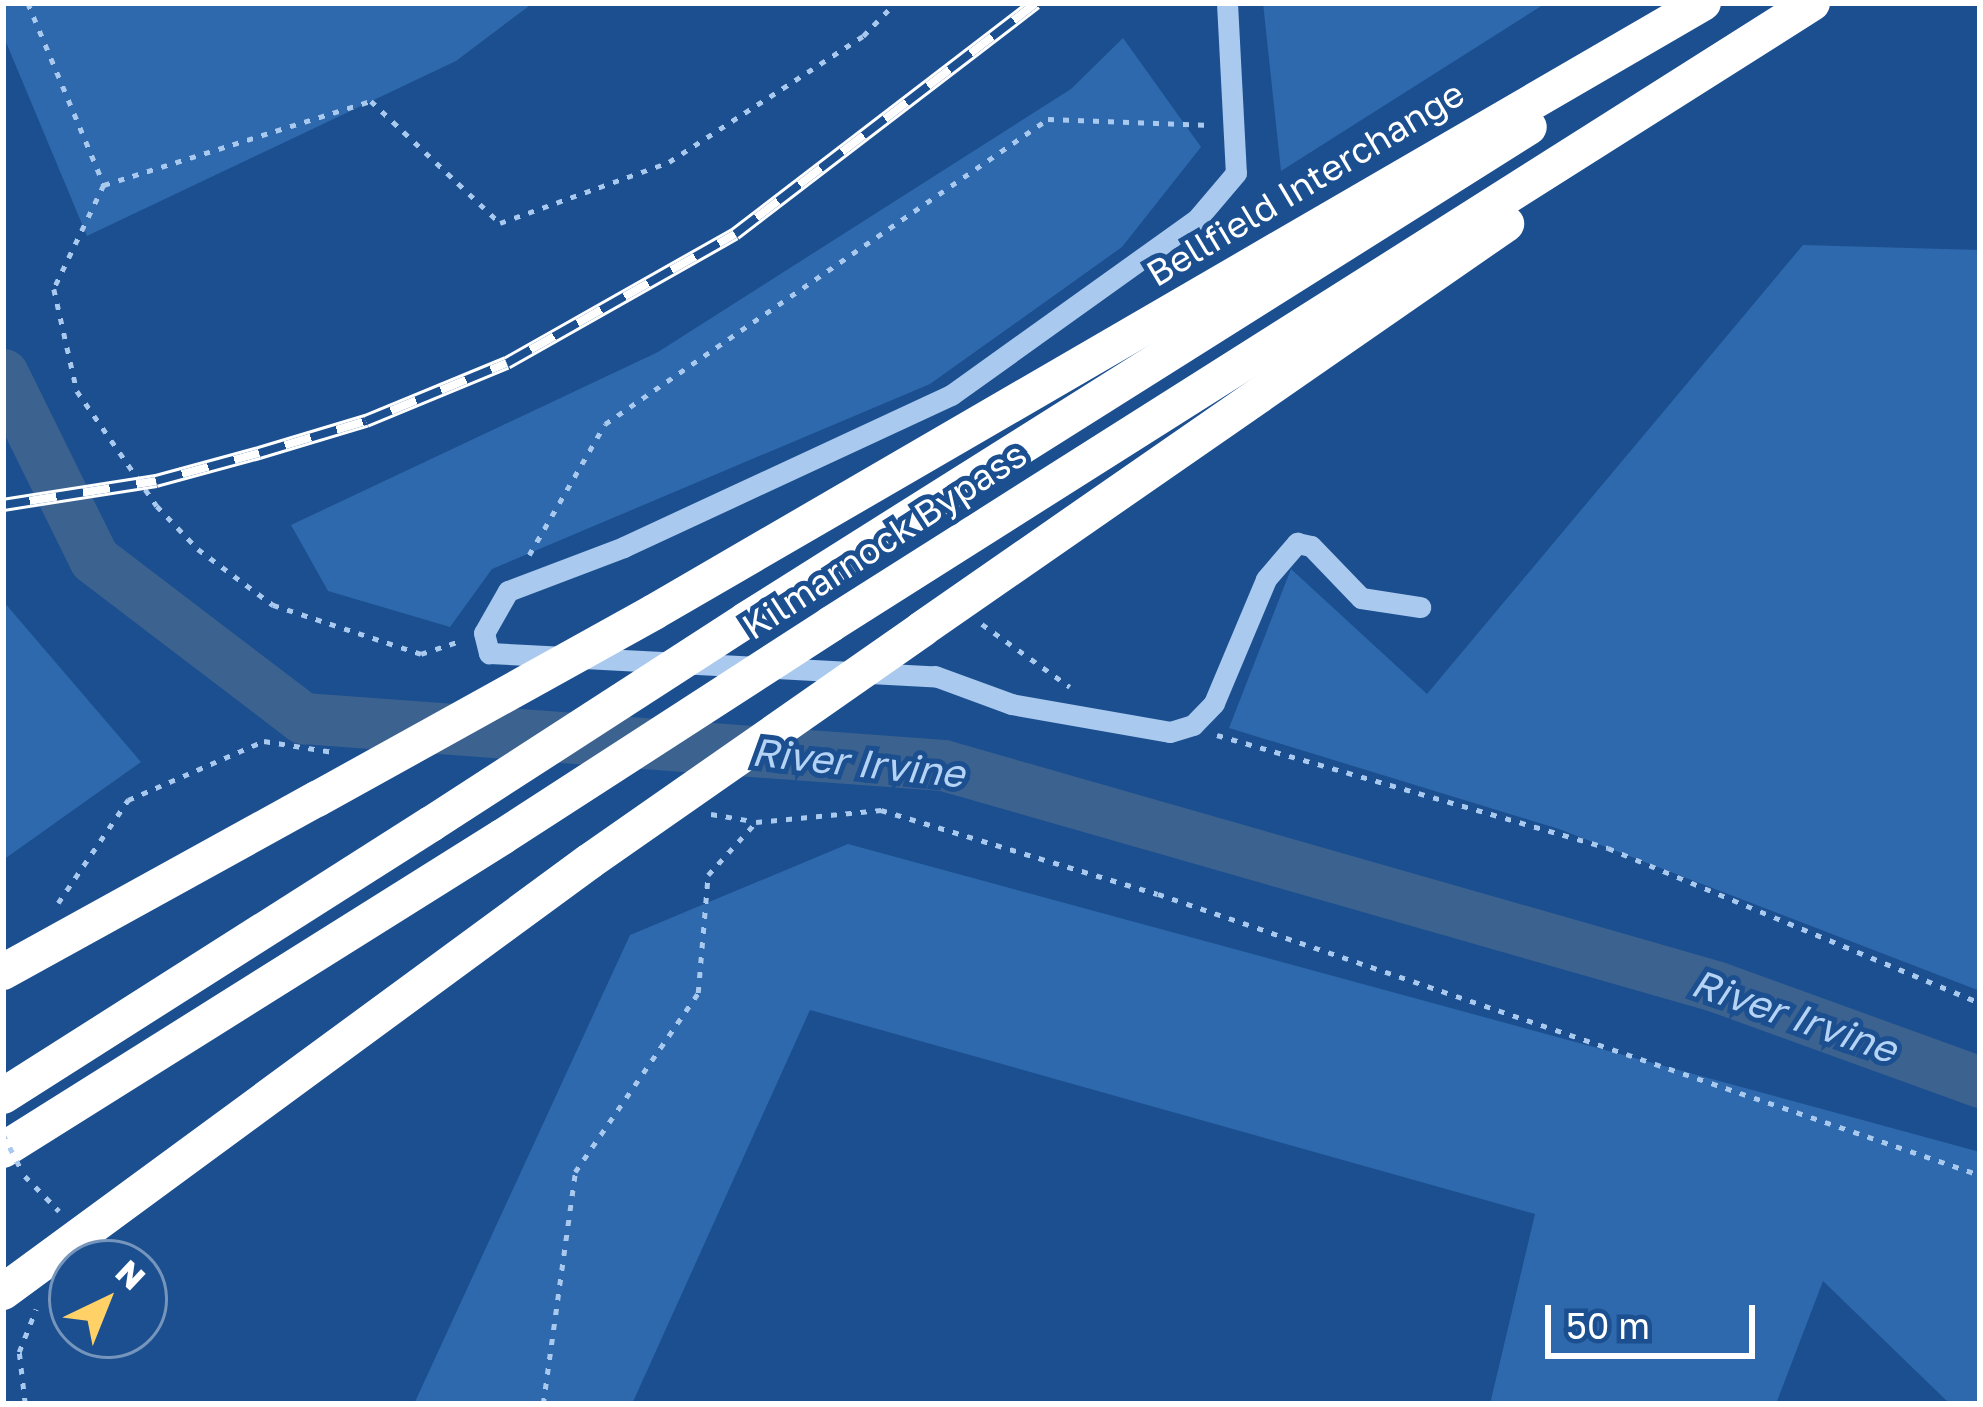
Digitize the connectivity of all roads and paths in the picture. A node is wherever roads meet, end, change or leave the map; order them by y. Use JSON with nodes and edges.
{"nodes":[{"id":1,"x":28,"y":3,"type":"edge"},
{"id":2,"x":895,"y":3,"type":"edge"},
{"id":3,"x":1227,"y":3,"type":"edge"},
{"id":4,"x":1703,"y":3,"type":"edge"},
{"id":5,"x":1726,"y":3,"type":"edge"},
{"id":6,"x":1812,"y":3,"type":"edge"},
{"id":7,"x":1824,"y":3,"type":"edge"},
{"id":8,"x":1235,"y":127,"type":"junction"},
{"id":9,"x":104,"y":185,"type":"junction"},
{"id":10,"x":508,"y":591,"type":"junction"},
{"id":11,"x":1420,"y":607,"type":"dead end"},
{"id":12,"x":977,"y":620,"type":"dead end"},
{"id":13,"x":484,"y":633,"type":"junction"},
{"id":14,"x":1124,"y":725,"type":"junction"},
{"id":15,"x":1187,"y":727,"type":"junction"},
{"id":16,"x":3,"y":972,"type":"edge"},
{"id":17,"x":1980,"y":1004,"type":"edge"},
{"id":18,"x":3,"y":1096,"type":"edge"},
{"id":19,"x":3,"y":1134,"type":"edge"},
{"id":20,"x":12,"y":1160,"type":"edge"},
{"id":21,"x":1980,"y":1175,"type":"edge"},
{"id":22,"x":3,"y":1292,"type":"edge"},
{"id":23,"x":40,"y":1298,"type":"dead end"},
{"id":24,"x":25,"y":1404,"type":"edge"},
{"id":25,"x":543,"y":1404,"type":"edge"}],
"edges":[{"from":1,"to":9,"type":"path"},
{"from":2,"to":9,"type":"path"},
{"from":3,"to":8,"type":"lane"},
{"from":4,"to":16,"type":"highway","name":"Bellfield Interchange","bridge":true},
{"from":5,"to":18,"type":"highway","name":"Kilmarnock Bypass","bridge":true},
{"from":6,"to":20,"type":"highway","name":"Kilmarnock Bypass","bridge":true},
{"from":7,"to":22,"type":"highway","bridge":true},
{"from":8,"to":10,"type":"lane"},
{"from":8,"to":10,"type":"path"},
{"from":9,"to":13,"type":"path"},
{"from":10,"to":13,"type":"lane"},
{"from":11,"to":15,"type":"lane"},
{"from":12,"to":14,"type":"path"},
{"from":13,"to":14,"type":"lane"},
{"from":14,"to":15,"type":"lane"},
{"from":15,"to":17,"type":"path"},
{"from":19,"to":20,"type":"path","bridge":true},
{"from":21,"to":25,"type":"path"},
{"from":23,"to":24,"type":"path"}]}
